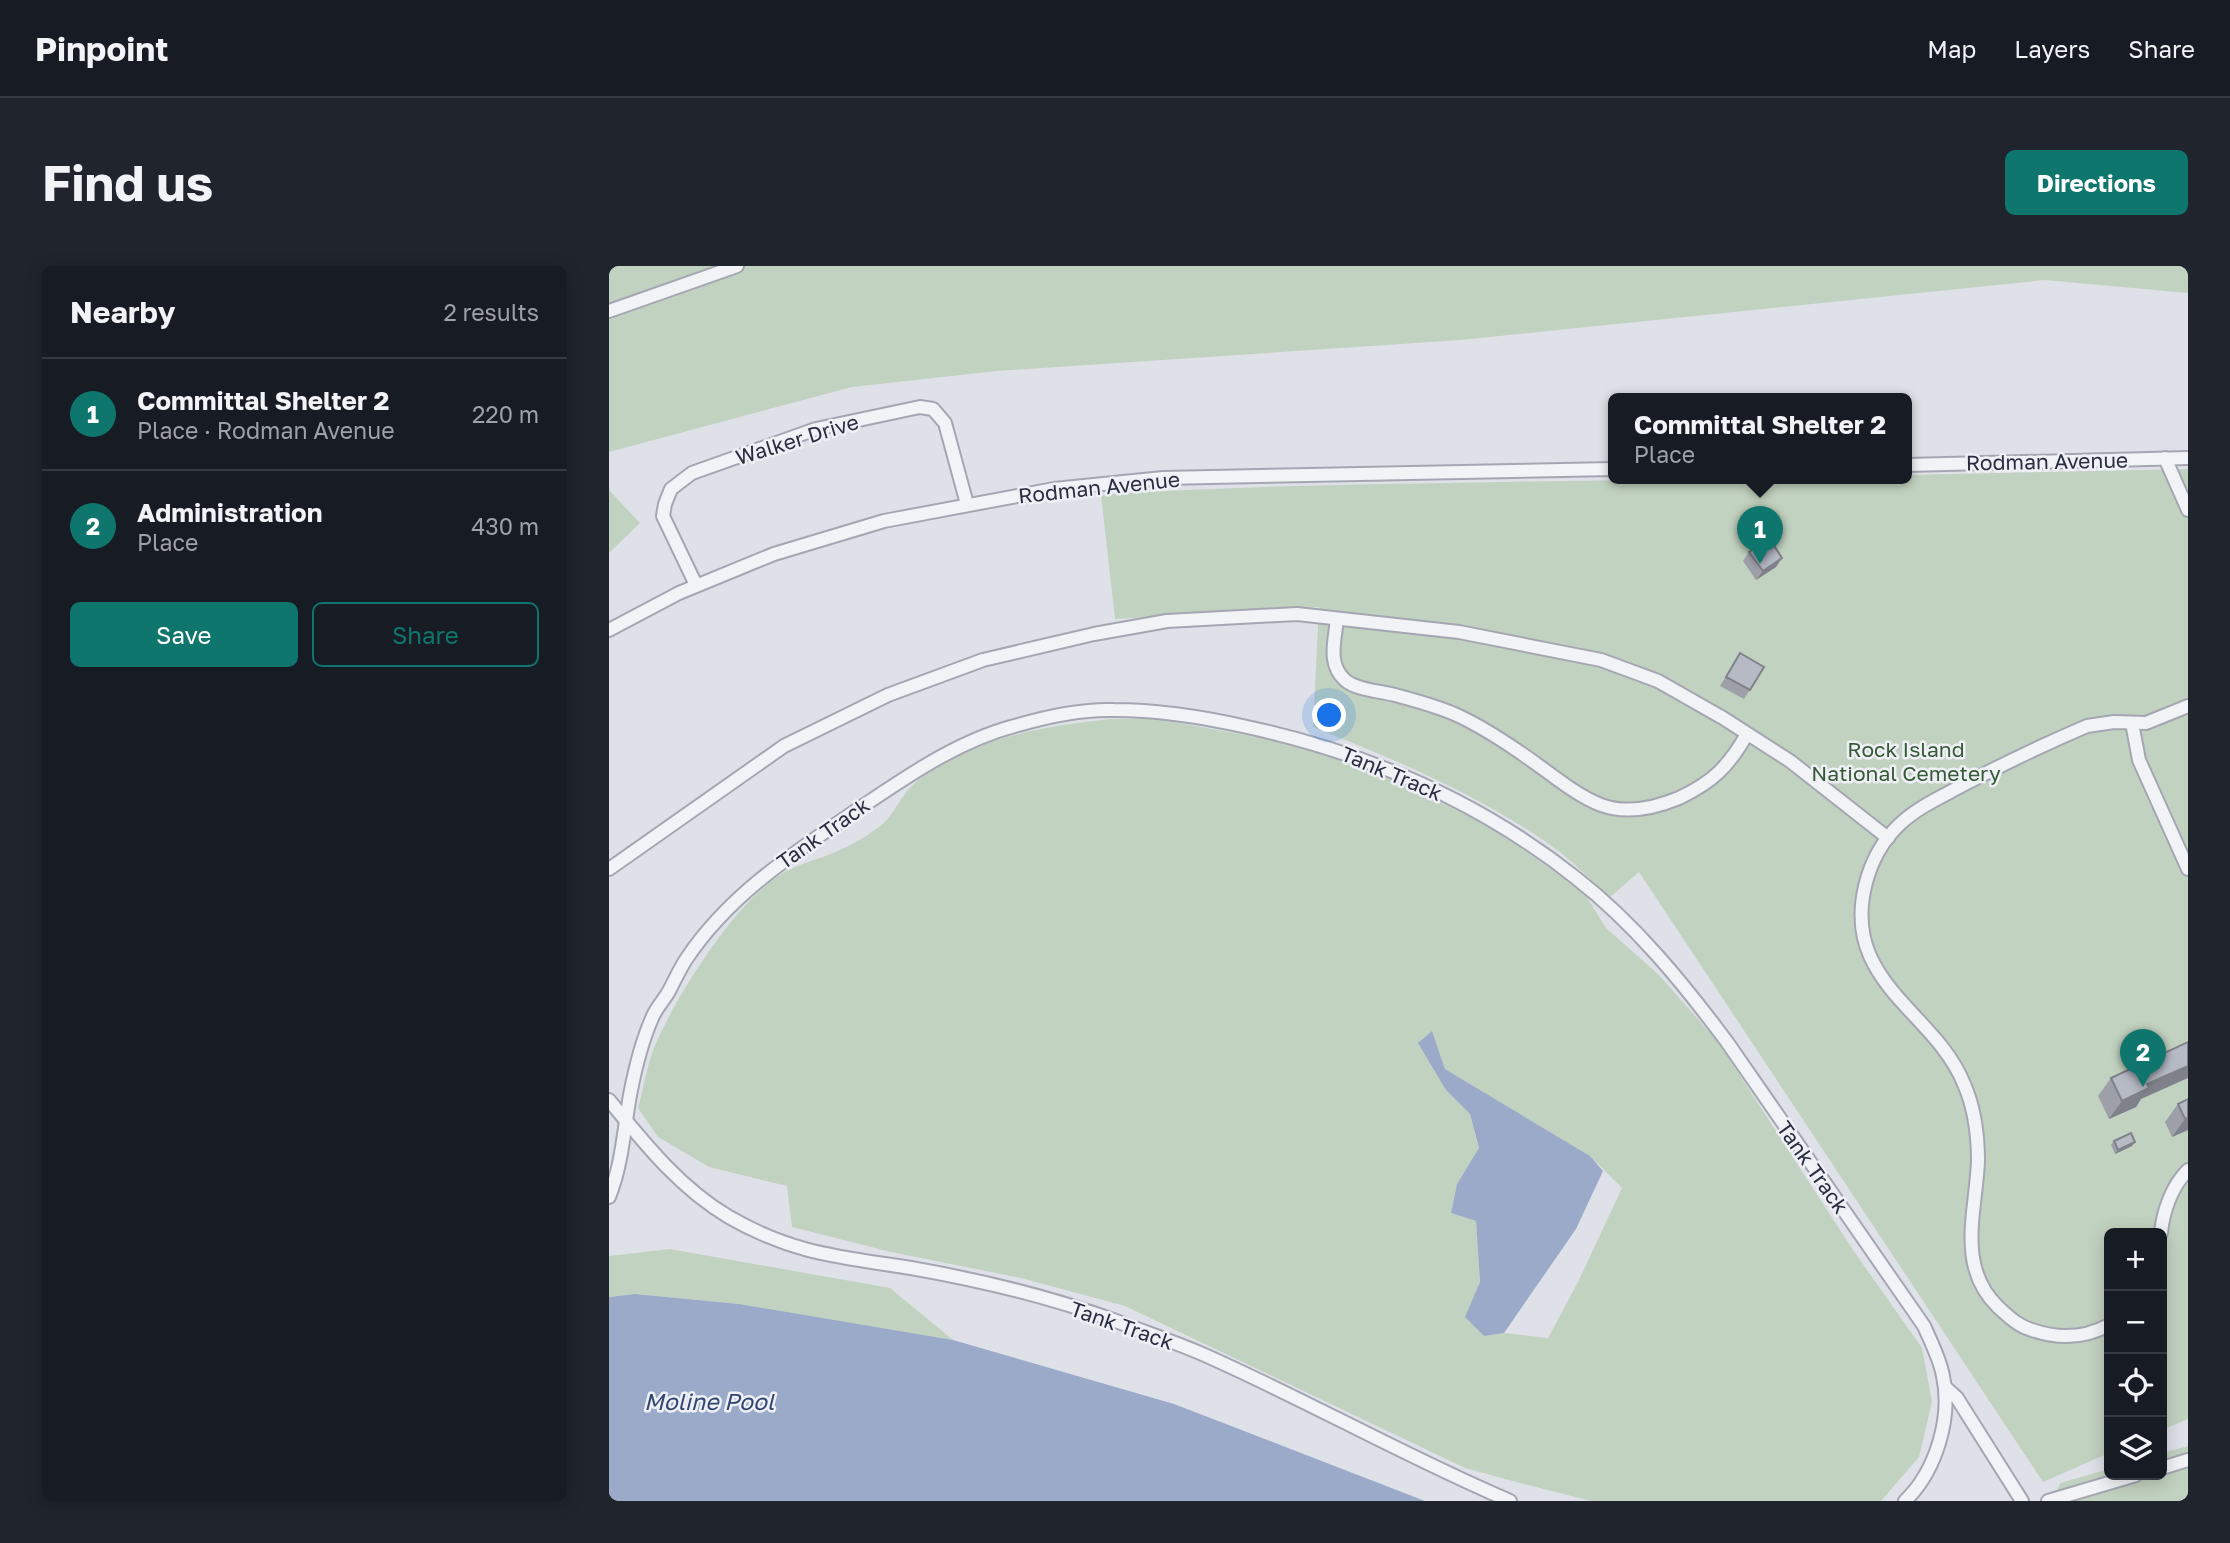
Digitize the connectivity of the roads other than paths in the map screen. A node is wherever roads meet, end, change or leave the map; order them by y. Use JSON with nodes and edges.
{"nodes":[{"id":1,"x":737,"y":266,"type":"edge"},
{"id":2,"x":609,"y":311,"type":"edge"},
{"id":3,"x":2165,"y":458,"type":"junction"},
{"id":4,"x":2188,"y":458,"type":"edge"},
{"id":5,"x":1912,"y":465,"type":"edge"},
{"id":6,"x":1608,"y":469,"type":"edge"},
{"id":7,"x":967,"y":504,"type":"junction"},
{"id":8,"x":2188,"y":510,"type":"edge"},
{"id":9,"x":696,"y":585,"type":"junction"},
{"id":10,"x":1337,"y":619,"type":"junction"},
{"id":11,"x":609,"y":630,"type":"edge"},
{"id":12,"x":2188,"y":706,"type":"edge"},
{"id":13,"x":2132,"y":723,"type":"junction"},
{"id":14,"x":1747,"y":734,"type":"junction"},
{"id":15,"x":1888,"y":838,"type":"junction"},
{"id":16,"x":609,"y":869,"type":"edge"},
{"id":17,"x":2188,"y":869,"type":"edge"},
{"id":18,"x":609,"y":1100,"type":"edge"},
{"id":19,"x":626,"y":1121,"type":"junction"},
{"id":20,"x":2188,"y":1170,"type":"edge"},
{"id":21,"x":609,"y":1197,"type":"edge"},
{"id":22,"x":2162,"y":1228,"type":"edge"},
{"id":23,"x":2104,"y":1327,"type":"edge"},
{"id":24,"x":1945,"y":1387,"type":"junction"},
{"id":25,"x":2188,"y":1460,"type":"edge"},
{"id":26,"x":2167,"y":1466,"type":"edge"},
{"id":27,"x":2119,"y":1480,"type":"edge"},
{"id":28,"x":1510,"y":1501,"type":"edge"},
{"id":29,"x":1905,"y":1501,"type":"edge"},
{"id":30,"x":2022,"y":1501,"type":"edge"},
{"id":31,"x":2048,"y":1501,"type":"edge"}],
"edges":[{"from":1,"to":2,"type":"street"},
{"from":3,"to":4,"type":"street","name":"Rodman Avenue"},
{"from":3,"to":5,"type":"street","name":"Rodman Avenue"},
{"from":3,"to":8,"type":"street"},
{"from":6,"to":7,"type":"street","name":"Rodman Avenue"},
{"from":7,"to":9,"type":"street","name":"Rodman Avenue"},
{"from":7,"to":9,"type":"street","name":"Walker Drive"},
{"from":9,"to":11,"type":"street","name":"Rodman Avenue"},
{"from":10,"to":14,"type":"street"},
{"from":10,"to":14,"type":"street"},
{"from":10,"to":16,"type":"street"},
{"from":12,"to":13,"type":"street"},
{"from":13,"to":15,"type":"street"},
{"from":13,"to":17,"type":"street"},
{"from":14,"to":15,"type":"street"},
{"from":15,"to":23,"type":"street"},
{"from":18,"to":19,"type":"street","name":"Tank Track"},
{"from":19,"to":21,"type":"street","name":"Tank Track"},
{"from":19,"to":24,"type":"street","name":"Tank Track"},
{"from":19,"to":28,"type":"street","name":"Tank Track"},
{"from":20,"to":22,"type":"street"},
{"from":24,"to":29,"type":"street","name":"Tank Track"},
{"from":24,"to":30,"type":"street"},
{"from":25,"to":26,"type":"street"},
{"from":27,"to":31,"type":"street"}]}
